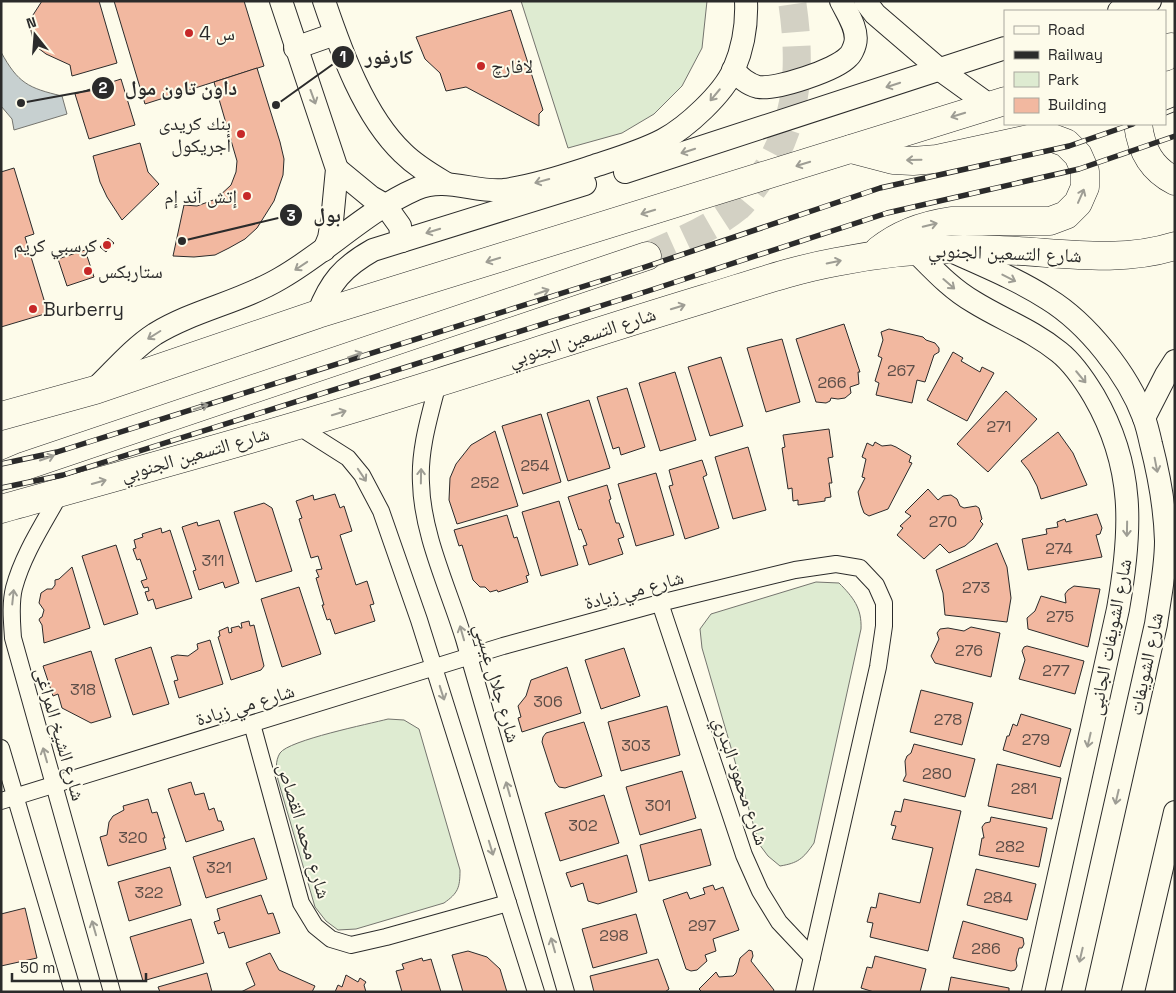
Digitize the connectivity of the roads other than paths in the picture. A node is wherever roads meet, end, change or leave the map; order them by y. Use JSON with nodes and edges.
{"nodes":[{"id":1,"x":281,"y":1,"type":"edge"},
{"id":2,"x":324,"y":1,"type":"edge"},
{"id":3,"x":746,"y":1,"type":"edge"},
{"id":4,"x":841,"y":1,"type":"edge"},
{"id":5,"x":865,"y":1,"type":"edge"},
{"id":6,"x":1150,"y":1,"type":"edge"},
{"id":7,"x":1122,"y":10,"type":"edge"},
{"id":8,"x":335,"y":34,"type":"junction"},
{"id":9,"x":295,"y":48,"type":"junction"},
{"id":10,"x":1004,"y":48,"type":"edge"},
{"id":11,"x":733,"y":70,"type":"junction"},
{"id":12,"x":939,"y":70,"type":"junction"},
{"id":13,"x":997,"y":103,"type":"edge"},
{"id":14,"x":1138,"y":125,"type":"edge"},
{"id":15,"x":850,"y":149,"type":"junction"},
{"id":16,"x":337,"y":169,"type":"junction"},
{"id":17,"x":575,"y":180,"type":"junction"},
{"id":18,"x":1175,"y":181,"type":"edge"},
{"id":19,"x":447,"y":184,"type":"junction"},
{"id":20,"x":385,"y":205,"type":"junction"},
{"id":21,"x":402,"y":241,"type":"junction"},
{"id":22,"x":1175,"y":246,"type":"edge"},
{"id":23,"x":324,"y":250,"type":"junction"},
{"id":24,"x":914,"y":250,"type":"junction"},
{"id":25,"x":949,"y":250,"type":"junction"},
{"id":26,"x":872,"y":255,"type":"junction"},
{"id":27,"x":647,"y":256,"type":"tunnel mouth"},
{"id":28,"x":318,"y":314,"type":"junction"},
{"id":29,"x":1175,"y":361,"type":"edge"},
{"id":30,"x":438,"y":382,"type":"junction"},
{"id":31,"x":95,"y":390,"type":"junction"},
{"id":32,"x":1,"y":416,"type":"edge"},
{"id":33,"x":1144,"y":418,"type":"junction"},
{"id":34,"x":296,"y":425,"type":"junction"},
{"id":35,"x":1,"y":476,"type":"edge"},
{"id":36,"x":60,"y":492,"type":"junction"},
{"id":37,"x":1,"y":509,"type":"edge"},
{"id":38,"x":660,"y":603,"type":"junction"},
{"id":39,"x":468,"y":656,"type":"junction"},
{"id":40,"x":434,"y":667,"type":"junction"},
{"id":41,"x":252,"y":724,"type":"junction"},
{"id":42,"x":1,"y":748,"type":"edge"},
{"id":43,"x":54,"y":785,"type":"junction"},
{"id":44,"x":8,"y":799,"type":"edge"},
{"id":45,"x":1175,"y":812,"type":"edge"},
{"id":46,"x":508,"y":903,"type":"junction"},
{"id":47,"x":812,"y":957,"type":"junction"},
{"id":48,"x":72,"y":992,"type":"edge"},
{"id":49,"x":112,"y":992,"type":"edge"},
{"id":50,"x":536,"y":992,"type":"edge"},
{"id":51,"x":566,"y":992,"type":"edge"},
{"id":52,"x":804,"y":992,"type":"edge"},
{"id":53,"x":1034,"y":992,"type":"edge"},
{"id":54,"x":1073,"y":992,"type":"edge"},
{"id":55,"x":1133,"y":992,"type":"edge"}],
"edges":[{"from":1,"to":9,"type":"street"},
{"from":2,"to":8,"type":"street"},
{"from":3,"to":11,"type":"street"},
{"from":4,"to":11,"type":"street"},
{"from":5,"to":12,"type":"street"},
{"from":6,"to":7,"type":"street"},
{"from":8,"to":9,"type":"street"},
{"from":8,"to":19,"type":"street"},
{"from":9,"to":16,"type":"street","one_way":true},
{"from":10,"to":12,"type":"street"},
{"from":11,"to":17,"type":"street","one_way":true},
{"from":12,"to":13,"type":"street"},
{"from":12,"to":17,"type":"street","one_way":true},
{"from":13,"to":15,"type":"highway","one_way":true},
{"from":14,"to":18,"type":"highway"},
{"from":26,"to":15,"type":"highway","one_way":true},
{"from":15,"to":28,"type":"highway","one_way":true},
{"from":16,"to":20,"type":"street"},
{"from":16,"to":23,"type":"street"},
{"from":17,"to":19,"type":"street","one_way":true},
{"from":17,"to":21,"type":"street","one_way":true},
{"from":19,"to":20,"type":"street"},
{"from":20,"to":21,"type":"street"},
{"from":20,"to":23,"type":"street"},
{"from":21,"to":28,"type":"street"},
{"from":22,"to":25,"type":"highway","name":"شارع التسعين الجنوبي"},
{"from":23,"to":31,"type":"street","one_way":true},
{"from":24,"to":25,"type":"highway","name":"شارع التسعين الجنوبي"},
{"from":24,"to":26,"type":"highway","name":"شارع التسعين الجنوبي"},
{"from":24,"to":53,"type":"street","name":"شارع الشويفات الجانبى","one_way":true},
{"from":25,"to":33,"type":"street","name":"شارع الشويفات","one_way":true},
{"from":30,"to":26,"type":"highway","name":"شارع التسعين الجنوبي","one_way":true},
{"from":35,"to":27,"type":"highway","one_way":true},
{"from":28,"to":31,"type":"highway"},
{"from":29,"to":33,"type":"street"},
{"from":34,"to":30,"type":"highway","name":"شارع التسعين الجنوبي","one_way":true},
{"from":39,"to":30,"type":"street","name":"شارع جلال عيسي","one_way":true},
{"from":31,"to":32,"type":"highway"},
{"from":33,"to":54,"type":"street","name":"شارع الشويفات","one_way":true},
{"from":36,"to":34,"type":"highway","name":"شارع التسعين الجنوبي","one_way":true},
{"from":34,"to":40,"type":"street","one_way":true},
{"from":36,"to":37,"type":"highway","name":"شارع التسعين الجنوبي"},
{"from":43,"to":36,"type":"street","name":"شارع الشيخ المراغى","one_way":true},
{"from":38,"to":39,"type":"street","name":"شارع مي زيادة"},
{"from":38,"to":47,"type":"street","name":"شارع محمود البدري"},
{"from":38,"to":47,"type":"street","name":"شارع مي زيادة"},
{"from":39,"to":40,"type":"street","name":"شارع مي زيادة"},
{"from":51,"to":39,"type":"street","name":"شارع جلال عيسي","one_way":true},
{"from":40,"to":41,"type":"street","name":"شارع مي زيادة"},
{"from":40,"to":46,"type":"street","one_way":true},
{"from":41,"to":43,"type":"street","name":"شارع مي زيادة"},
{"from":41,"to":46,"type":"street","name":"شارع محمد القصاص"},
{"from":42,"to":44,"type":"street"},
{"from":43,"to":44,"type":"street","name":"شارع مي زيادة"},
{"from":49,"to":43,"type":"street","name":"شارع الشيخ المراغى","one_way":true},
{"from":44,"to":48,"type":"street"},
{"from":45,"to":55,"type":"street"},
{"from":46,"to":50,"type":"street"},
{"from":47,"to":52,"type":"street","name":"شارع مي زيادة"}]}
